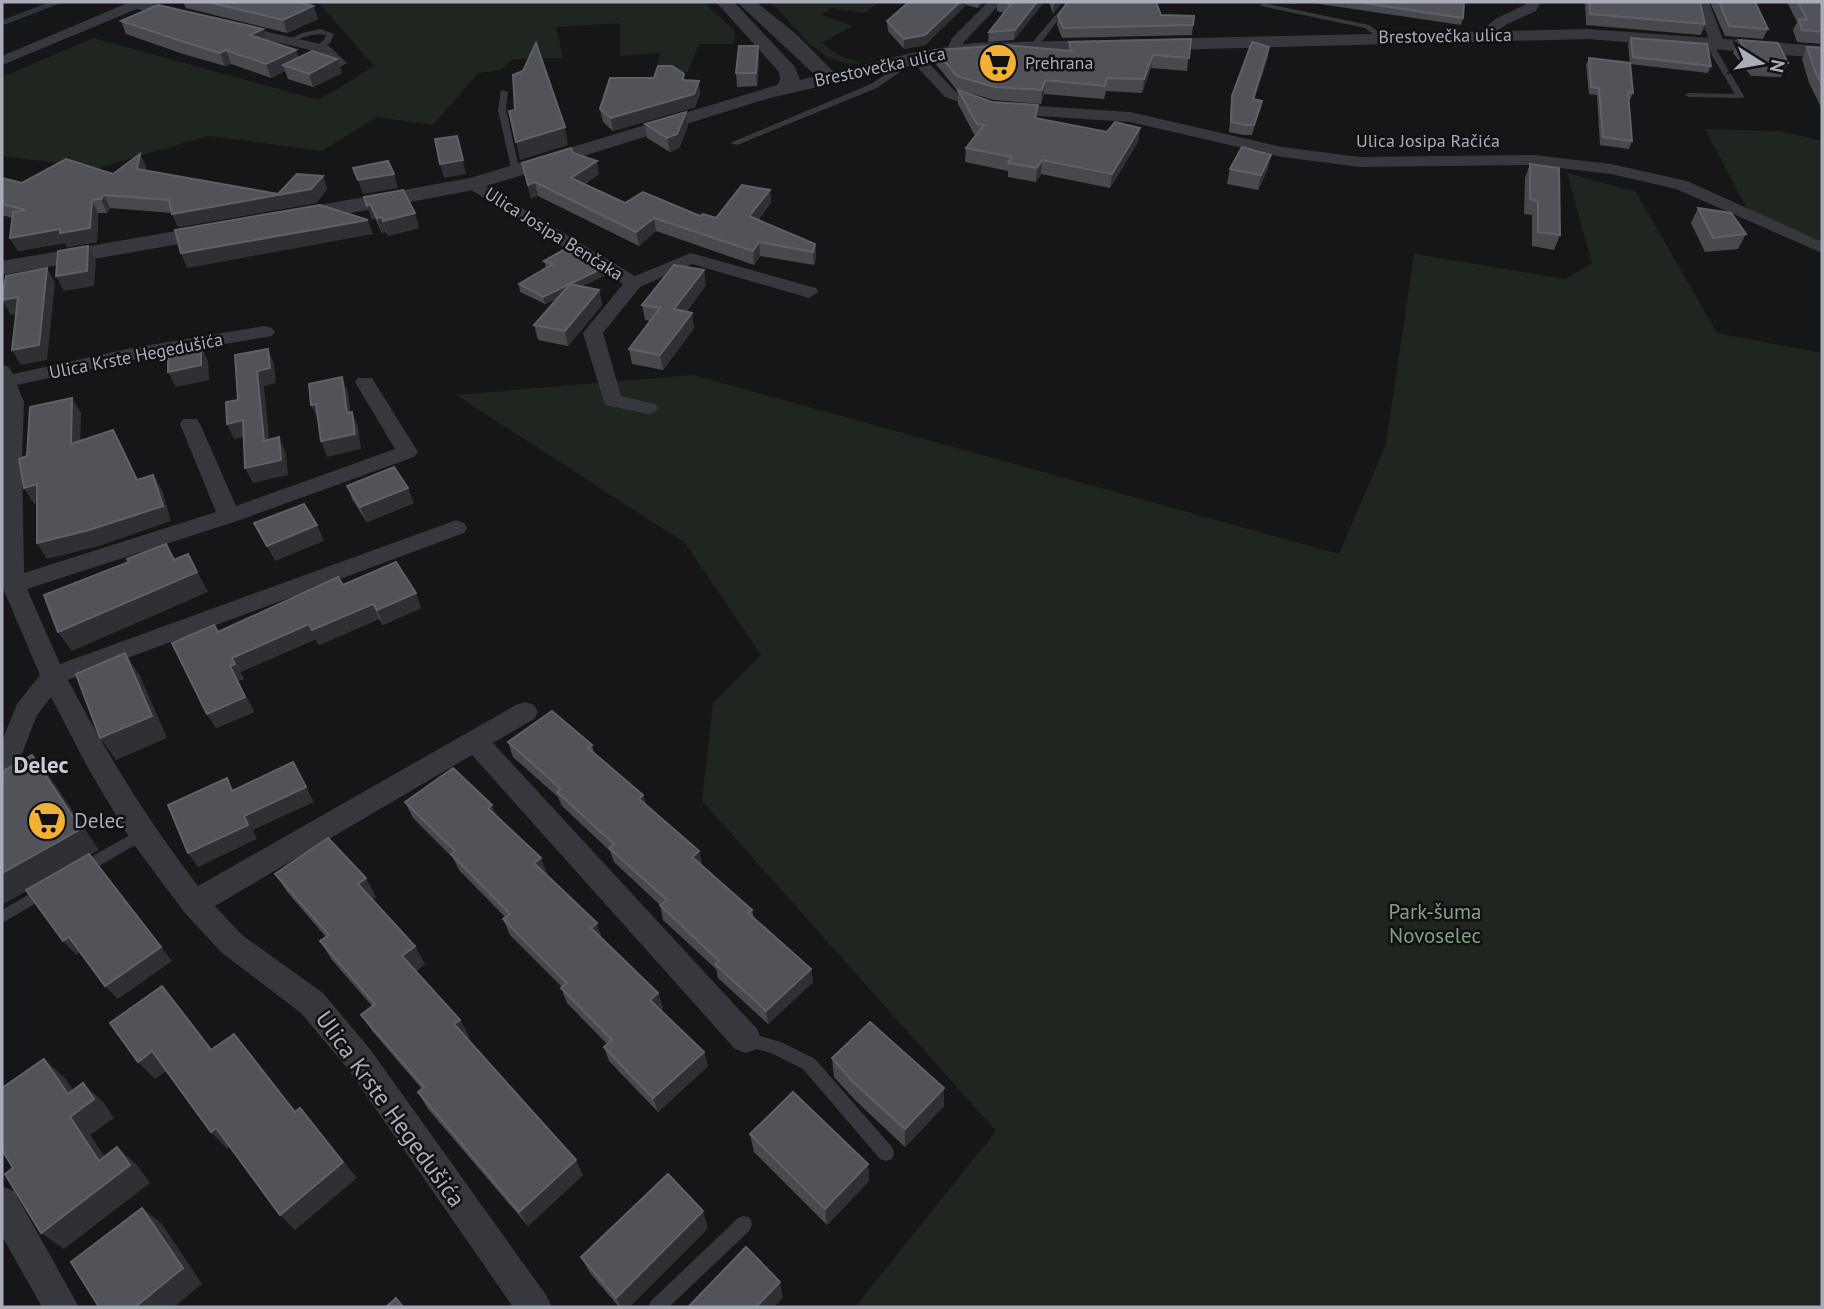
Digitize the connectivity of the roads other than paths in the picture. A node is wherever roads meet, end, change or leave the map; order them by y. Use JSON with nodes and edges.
{"nodes":[{"id":1,"x":725,"y":2,"type":"edge"},
{"id":2,"x":995,"y":2,"type":"edge"},
{"id":3,"x":1531,"y":2,"type":"edge"},
{"id":4,"x":1702,"y":2,"type":"edge"},
{"id":5,"x":138,"y":3,"type":"edge"},
{"id":6,"x":1263,"y":5,"type":"dead end"},
{"id":7,"x":1066,"y":6,"type":"edge"},
{"id":8,"x":743,"y":9,"type":"edge"},
{"id":9,"x":198,"y":20,"type":"edge"},
{"id":10,"x":224,"y":26,"type":"edge"},
{"id":11,"x":1481,"y":36,"type":"junction"},
{"id":12,"x":1382,"y":37,"type":"junction"},
{"id":13,"x":1713,"y":44,"type":"junction"},
{"id":14,"x":1033,"y":47,"type":"junction"},
{"id":15,"x":953,"y":51,"type":"junction"},
{"id":16,"x":1822,"y":52,"type":"edge"},
{"id":17,"x":916,"y":58,"type":"junction"},
{"id":18,"x":2,"y":61,"type":"edge"},
{"id":19,"x":340,"y":63,"type":"dead end"},
{"id":20,"x":826,"y":79,"type":"junction"},
{"id":21,"x":784,"y":89,"type":"junction"},
{"id":22,"x":504,"y":92,"type":"dead end"},
{"id":23,"x":1689,"y":95,"type":"dead end"},
{"id":24,"x":734,"y":143,"type":"dead end"},
{"id":25,"x":516,"y":172,"type":"junction"},
{"id":26,"x":474,"y":184,"type":"junction"},
{"id":27,"x":270,"y":221,"type":"edge"},
{"id":28,"x":230,"y":229,"type":"edge"},
{"id":29,"x":1822,"y":248,"type":"edge"},
{"id":30,"x":2,"y":268,"type":"edge"},
{"id":31,"x":634,"y":284,"type":"junction"},
{"id":32,"x":809,"y":292,"type":"dead end"},
{"id":33,"x":265,"y":332,"type":"dead end"},
{"id":34,"x":4,"y":376,"type":"edge"},
{"id":35,"x":365,"y":383,"type":"dead end"},
{"id":36,"x":648,"y":408,"type":"dead end"},
{"id":37,"x":190,"y":424,"type":"dead end"},
{"id":38,"x":6,"y":461,"type":"edge"},
{"id":39,"x":229,"y":516,"type":"junction"},
{"id":40,"x":456,"y":528,"type":"dead end"},
{"id":41,"x":13,"y":601,"type":"edge"},
{"id":42,"x":53,"y":677,"type":"junction"},
{"id":43,"x":525,"y":712,"type":"dead end"},
{"id":44,"x":475,"y":741,"type":"junction"},
{"id":45,"x":2,"y":774,"type":"edge"},
{"id":46,"x":142,"y":834,"type":"junction"},
{"id":47,"x":194,"y":903,"type":"junction"},
{"id":48,"x":2,"y":917,"type":"edge"},
{"id":49,"x":746,"y":1039,"type":"joint"},
{"id":50,"x":886,"y":1153,"type":"dead end"},
{"id":51,"x":2,"y":1202,"type":"edge"},
{"id":52,"x":744,"y":1224,"type":"dead end"},
{"id":53,"x":61,"y":1307,"type":"edge"},
{"id":54,"x":534,"y":1307,"type":"edge"},
{"id":55,"x":657,"y":1307,"type":"edge"}],
"edges":[{"from":1,"to":8,"type":"street"},
{"from":2,"to":15,"type":"street"},
{"from":3,"to":11,"type":"street"},
{"from":4,"to":13,"type":"street"},
{"from":5,"to":9,"type":"street"},
{"from":5,"to":18,"type":"street"},
{"from":6,"to":12,"type":"lane"},
{"from":7,"to":14,"type":"lane"},
{"from":8,"to":20,"type":"street"},
{"from":8,"to":21,"type":"street"},
{"from":10,"to":19,"type":"street"},
{"from":11,"to":12,"type":"street","name":"Brestovečka ulica"},
{"from":11,"to":13,"type":"street","name":"Brestovečka ulica"},
{"from":12,"to":14,"type":"street","name":"Brestovečka ulica"},
{"from":13,"to":16,"type":"street","name":"Brestovečka ulica"},
{"from":13,"to":23,"type":"lane"},
{"from":14,"to":15,"type":"street","name":"Brestovečka ulica"},
{"from":15,"to":17,"type":"street","name":"Brestovečka ulica"},
{"from":17,"to":20,"type":"street","name":"Brestovečka ulica"},
{"from":17,"to":24,"type":"lane"},
{"from":17,"to":29,"type":"street","name":"Ulica Josipa Račića"},
{"from":20,"to":21,"type":"street","name":"Brestovečka ulica"},
{"from":21,"to":25,"type":"street","name":"Brestovečka ulica"},
{"from":22,"to":25,"type":"lane"},
{"from":25,"to":26,"type":"street","name":"Brestovečka ulica"},
{"from":26,"to":27,"type":"street","name":"Brestovečka ulica"},
{"from":26,"to":31,"type":"street","name":"Ulica Josipa Benčaka"},
{"from":28,"to":30,"type":"street"},
{"from":31,"to":32,"type":"street","name":"Ulica Josipa Benčaka"},
{"from":31,"to":36,"type":"street","name":"Ulica Josipa Benčaka"},
{"from":33,"to":34,"type":"street","name":"Ulica Krste Hegedušića"},
{"from":34,"to":38,"type":"street","name":"Ulica Krste Hegedušića"},
{"from":35,"to":39,"type":"street"},
{"from":37,"to":39,"type":"street"},
{"from":38,"to":41,"type":"street","name":"Ulica Krste Hegedušića"},
{"from":39,"to":41,"type":"street"},
{"from":40,"to":42,"type":"street"},
{"from":41,"to":42,"type":"street","name":"Ulica Krste Hegedušića"},
{"from":42,"to":45,"type":"street"},
{"from":42,"to":46,"type":"street","name":"Ulica Krste Hegedušića"},
{"from":43,"to":44,"type":"street"},
{"from":44,"to":47,"type":"street"},
{"from":44,"to":49,"type":"street"},
{"from":46,"to":47,"type":"street","name":"Ulica Krste Hegedušića"},
{"from":46,"to":48,"type":"lane"},
{"from":47,"to":54,"type":"street","name":"Ulica Krste Hegedušića"},
{"from":49,"to":50,"type":"lane"},
{"from":51,"to":53,"type":"street"},
{"from":52,"to":55,"type":"lane"}]}
